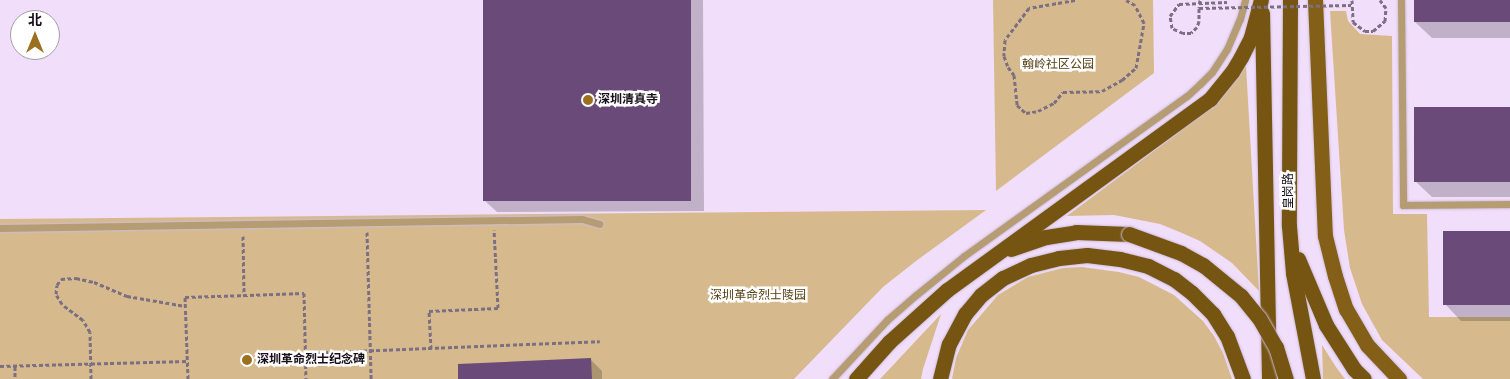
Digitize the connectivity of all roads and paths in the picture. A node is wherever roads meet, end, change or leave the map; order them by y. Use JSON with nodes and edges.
{"nodes":[{"id":1,"x":1074,"y":0,"type":"edge"},
{"id":2,"x":1126,"y":0,"type":"edge"},
{"id":3,"x":1200,"y":0,"type":"edge"},
{"id":4,"x":1245,"y":0,"type":"edge"},
{"id":5,"x":1261,"y":0,"type":"edge"},
{"id":6,"x":1290,"y":0,"type":"edge"},
{"id":7,"x":1315,"y":0,"type":"edge"},
{"id":8,"x":1328,"y":0,"type":"edge"},
{"id":9,"x":1352,"y":0,"type":"edge"},
{"id":10,"x":1380,"y":0,"type":"edge"},
{"id":11,"x":1401,"y":0,"type":"edge"},
{"id":12,"x":1227,"y":2,"type":"dead end"},
{"id":13,"x":1351,"y":5,"type":"junction"},
{"id":14,"x":1199,"y":8,"type":"junction"},
{"id":15,"x":1329,"y":10,"type":"dead end"},
{"id":16,"x":1510,"y":204,"type":"edge"},
{"id":17,"x":493,"y":221,"type":"junction"},
{"id":18,"x":366,"y":224,"type":"junction"},
{"id":19,"x":598,"y":224,"type":"dead end"},
{"id":20,"x":243,"y":226,"type":"junction"},
{"id":21,"x":1289,"y":226,"type":"junction"},
{"id":22,"x":0,"y":228,"type":"edge"},
{"id":23,"x":983,"y":262,"type":"junction"},
{"id":24,"x":244,"y":295,"type":"junction"},
{"id":25,"x":185,"y":306,"type":"junction"},
{"id":26,"x":600,"y":341,"type":"dead end"},
{"id":27,"x":431,"y":348,"type":"junction"},
{"id":28,"x":370,"y":351,"type":"junction"},
{"id":29,"x":305,"y":353,"type":"junction"},
{"id":30,"x":187,"y":361,"type":"junction"},
{"id":31,"x":91,"y":364,"type":"junction"},
{"id":32,"x":0,"y":366,"type":"edge"},
{"id":33,"x":15,"y":366,"type":"junction"},
{"id":34,"x":1241,"y":373,"type":"edge"},
{"id":35,"x":1269,"y":377,"type":"edge"},
{"id":36,"x":15,"y":379,"type":"edge"},
{"id":37,"x":91,"y":379,"type":"edge"},
{"id":38,"x":188,"y":379,"type":"edge"},
{"id":39,"x":306,"y":379,"type":"edge"},
{"id":40,"x":371,"y":379,"type":"edge"},
{"id":41,"x":832,"y":379,"type":"edge"},
{"id":42,"x":856,"y":379,"type":"edge"},
{"id":43,"x":940,"y":379,"type":"edge"},
{"id":44,"x":1286,"y":379,"type":"edge"},
{"id":45,"x":1313,"y":379,"type":"edge"},
{"id":46,"x":1364,"y":379,"type":"edge"},
{"id":47,"x":1399,"y":379,"type":"edge"}],
"edges":[{"from":1,"to":2,"type":"path"},
{"from":3,"to":14,"type":"path","bridge":true},
{"from":4,"to":41,"type":"lane"},
{"from":5,"to":23,"type":"highway"},
{"from":5,"to":35,"type":"highway","name":"皇岗路"},
{"from":6,"to":21,"type":"highway","name":"皇岗路"},
{"from":7,"to":47,"type":"main road"},
{"from":8,"to":15,"type":"path"},
{"from":9,"to":13,"type":"path","bridge":true},
{"from":10,"to":13,"type":"path"},
{"from":11,"to":16,"type":"lane"},
{"from":12,"to":14,"type":"path"},
{"from":13,"to":14,"type":"path","bridge":true},
{"from":17,"to":18,"type":"lane"},
{"from":17,"to":19,"type":"lane"},
{"from":17,"to":27,"type":"path"},
{"from":18,"to":20,"type":"lane"},
{"from":18,"to":28,"type":"path"},
{"from":20,"to":22,"type":"lane"},
{"from":20,"to":24,"type":"path"},
{"from":21,"to":45,"type":"highway","name":"皇岗路"},
{"from":21,"to":46,"type":"highway"},
{"from":23,"to":42,"type":"highway"},
{"from":23,"to":44,"type":"highway","bridge":true},
{"from":24,"to":25,"type":"path"},
{"from":24,"to":29,"type":"path"},
{"from":25,"to":30,"type":"path"},
{"from":25,"to":31,"type":"path"},
{"from":26,"to":27,"type":"path"},
{"from":27,"to":28,"type":"path"},
{"from":28,"to":29,"type":"path"},
{"from":28,"to":40,"type":"path"},
{"from":29,"to":39,"type":"path"},
{"from":30,"to":31,"type":"path"},
{"from":30,"to":38,"type":"path"},
{"from":31,"to":33,"type":"path"},
{"from":31,"to":37,"type":"path"},
{"from":32,"to":33,"type":"path"},
{"from":33,"to":36,"type":"path"},
{"from":34,"to":43,"type":"highway"}]}
